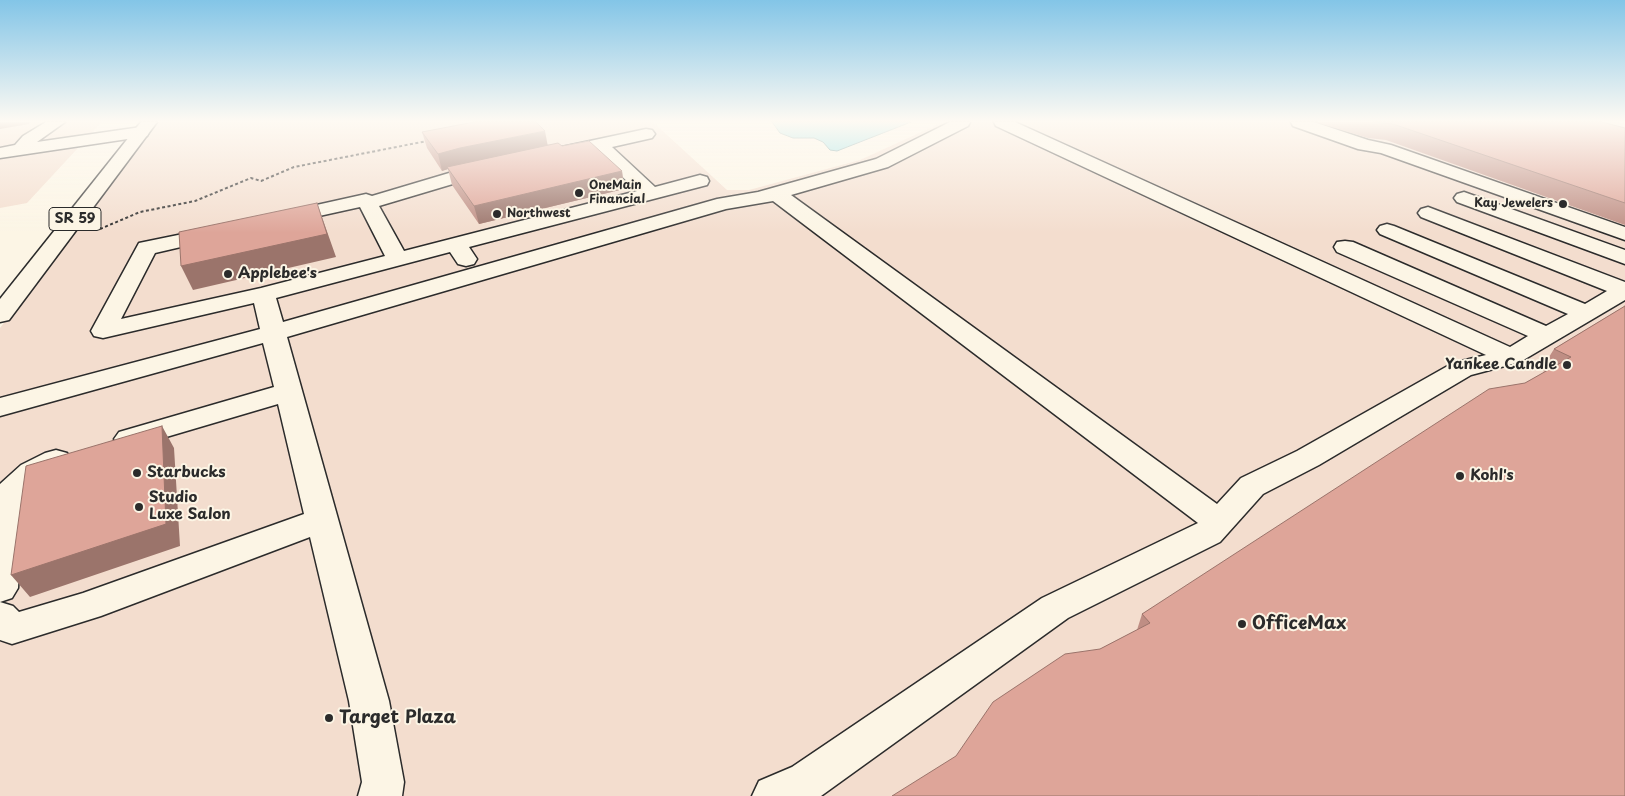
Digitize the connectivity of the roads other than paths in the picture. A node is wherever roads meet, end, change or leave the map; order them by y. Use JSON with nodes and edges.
{"nodes":[{"id":1,"x":120,"y":159,"type":"edge"},
{"id":2,"x":614,"y":159,"type":"edge"},
{"id":3,"x":890,"y":159,"type":"edge"},
{"id":4,"x":1082,"y":159,"type":"edge"},
{"id":5,"x":1414,"y":159,"type":"edge"},
{"id":6,"x":503,"y":164,"type":"edge"},
{"id":7,"x":700,"y":181,"type":"dead end"},
{"id":8,"x":775,"y":193,"type":"junction"},
{"id":9,"x":650,"y":194,"type":"junction"},
{"id":10,"x":1464,"y":198,"type":"dead end"},
{"id":11,"x":368,"y":203,"type":"junction"},
{"id":12,"x":1428,"y":213,"type":"dead end"},
{"id":13,"x":261,"y":223,"type":"edge"},
{"id":14,"x":233,"y":229,"type":"edge"},
{"id":15,"x":1387,"y":230,"type":"dead end"},
{"id":16,"x":1625,"y":234,"type":"edge"},
{"id":17,"x":456,"y":244,"type":"junction"},
{"id":18,"x":1345,"y":247,"type":"dead end"},
{"id":19,"x":1625,"y":257,"type":"edge"},
{"id":20,"x":398,"y":260,"type":"junction"},
{"id":21,"x":474,"y":274,"type":"junction"},
{"id":22,"x":1625,"y":290,"type":"edge"},
{"id":23,"x":263,"y":294,"type":"junction"},
{"id":24,"x":1587,"y":313,"type":"junction"},
{"id":25,"x":0,"y":315,"type":"edge"},
{"id":26,"x":272,"y":333,"type":"junction"},
{"id":27,"x":1548,"y":336,"type":"junction"},
{"id":28,"x":1511,"y":357,"type":"junction"},
{"id":29,"x":288,"y":392,"type":"junction"},
{"id":30,"x":0,"y":407,"type":"edge"},
{"id":31,"x":322,"y":520,"type":"junction"},
{"id":32,"x":1219,"y":522,"type":"junction"},
{"id":33,"x":0,"y":588,"type":"edge"},
{"id":34,"x":0,"y":616,"type":"edge"},
{"id":35,"x":380,"y":796,"type":"edge"},
{"id":36,"x":774,"y":796,"type":"edge"}],
"edges":[{"from":1,"to":25,"type":"main road","number":"SR 59"},
{"from":2,"to":9,"type":"main road"},
{"from":3,"to":8,"type":"main road"},
{"from":4,"to":28,"type":"main road"},
{"from":5,"to":16,"type":"main road"},
{"from":6,"to":11,"type":"main road"},
{"from":7,"to":9,"type":"main road"},
{"from":8,"to":21,"type":"main road"},
{"from":8,"to":32,"type":"main road"},
{"from":9,"to":17,"type":"main road"},
{"from":10,"to":19,"type":"main road"},
{"from":11,"to":13,"type":"main road"},
{"from":11,"to":20,"type":"main road"},
{"from":12,"to":22,"type":"main road"},
{"from":14,"to":23,"type":"main road"},
{"from":15,"to":24,"type":"main road"},
{"from":17,"to":20,"type":"main road"},
{"from":17,"to":21,"type":"main road"},
{"from":18,"to":27,"type":"main road"},
{"from":20,"to":23,"type":"main road"},
{"from":21,"to":26,"type":"main road"},
{"from":22,"to":24,"type":"main road"},
{"from":23,"to":26,"type":"main road"},
{"from":24,"to":27,"type":"main road"},
{"from":26,"to":29,"type":"main road"},
{"from":26,"to":30,"type":"main road"},
{"from":27,"to":28,"type":"main road"},
{"from":28,"to":32,"type":"main road"},
{"from":29,"to":31,"type":"main road"},
{"from":29,"to":33,"type":"main road"},
{"from":31,"to":34,"type":"main road"},
{"from":31,"to":35,"type":"main road"},
{"from":32,"to":36,"type":"main road"}]}
